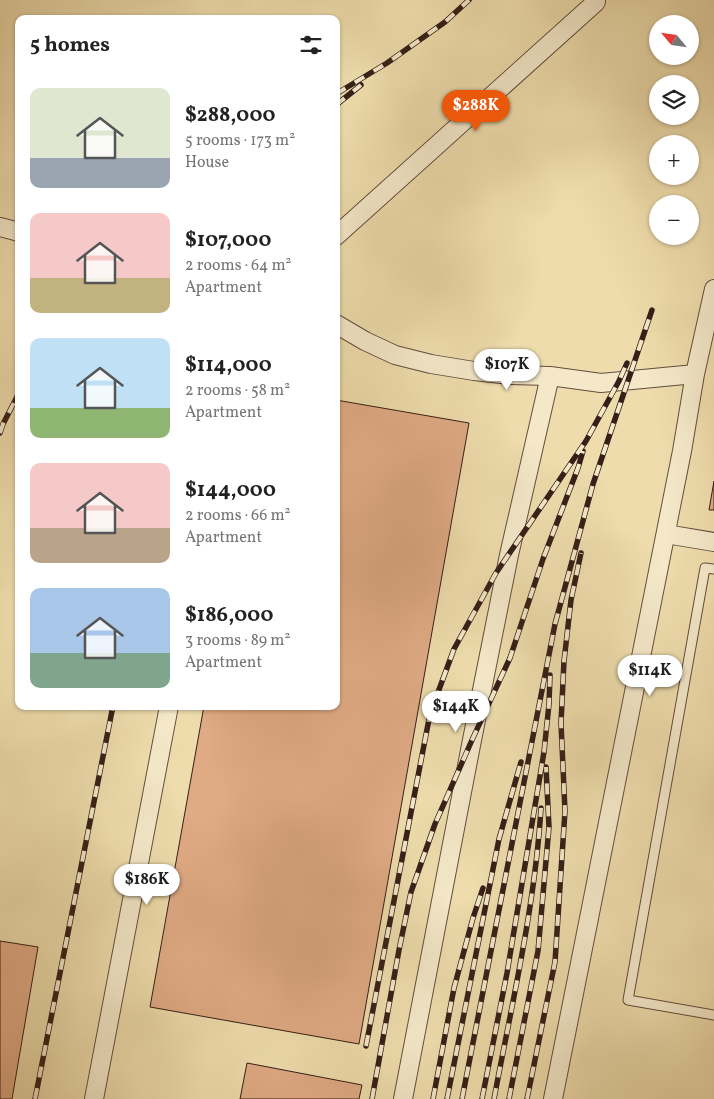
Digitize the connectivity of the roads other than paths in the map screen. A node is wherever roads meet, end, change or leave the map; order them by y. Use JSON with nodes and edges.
{"nodes":[{"id":1,"x":596,"y":2,"type":"dead end"},
{"id":2,"x":0,"y":227,"type":"edge"},
{"id":3,"x":15,"y":231,"type":"edge"},
{"id":4,"x":340,"y":232,"type":"edge"},
{"id":5,"x":714,"y":289,"type":"edge"},
{"id":6,"x":340,"y":326,"type":"edge"},
{"id":7,"x":695,"y":374,"type":"junction"},
{"id":8,"x":550,"y":376,"type":"junction"},
{"id":9,"x":666,"y":534,"type":"junction"},
{"id":10,"x":714,"y":542,"type":"edge"},
{"id":11,"x":714,"y":569,"type":"edge"},
{"id":12,"x":168,"y":710,"type":"edge"},
{"id":13,"x":714,"y":1015,"type":"edge"},
{"id":14,"x":94,"y":1099,"type":"edge"},
{"id":15,"x":403,"y":1099,"type":"edge"},
{"id":16,"x":553,"y":1099,"type":"edge"}],
"edges":[{"from":1,"to":4,"type":"street"},
{"from":2,"to":3,"type":"street"},
{"from":5,"to":7,"type":"street"},
{"from":6,"to":8,"type":"street"},
{"from":7,"to":8,"type":"street"},
{"from":7,"to":9,"type":"street"},
{"from":8,"to":15,"type":"street"},
{"from":9,"to":10,"type":"street"},
{"from":9,"to":16,"type":"street"},
{"from":11,"to":13,"type":"lane"},
{"from":12,"to":14,"type":"street"}]}
